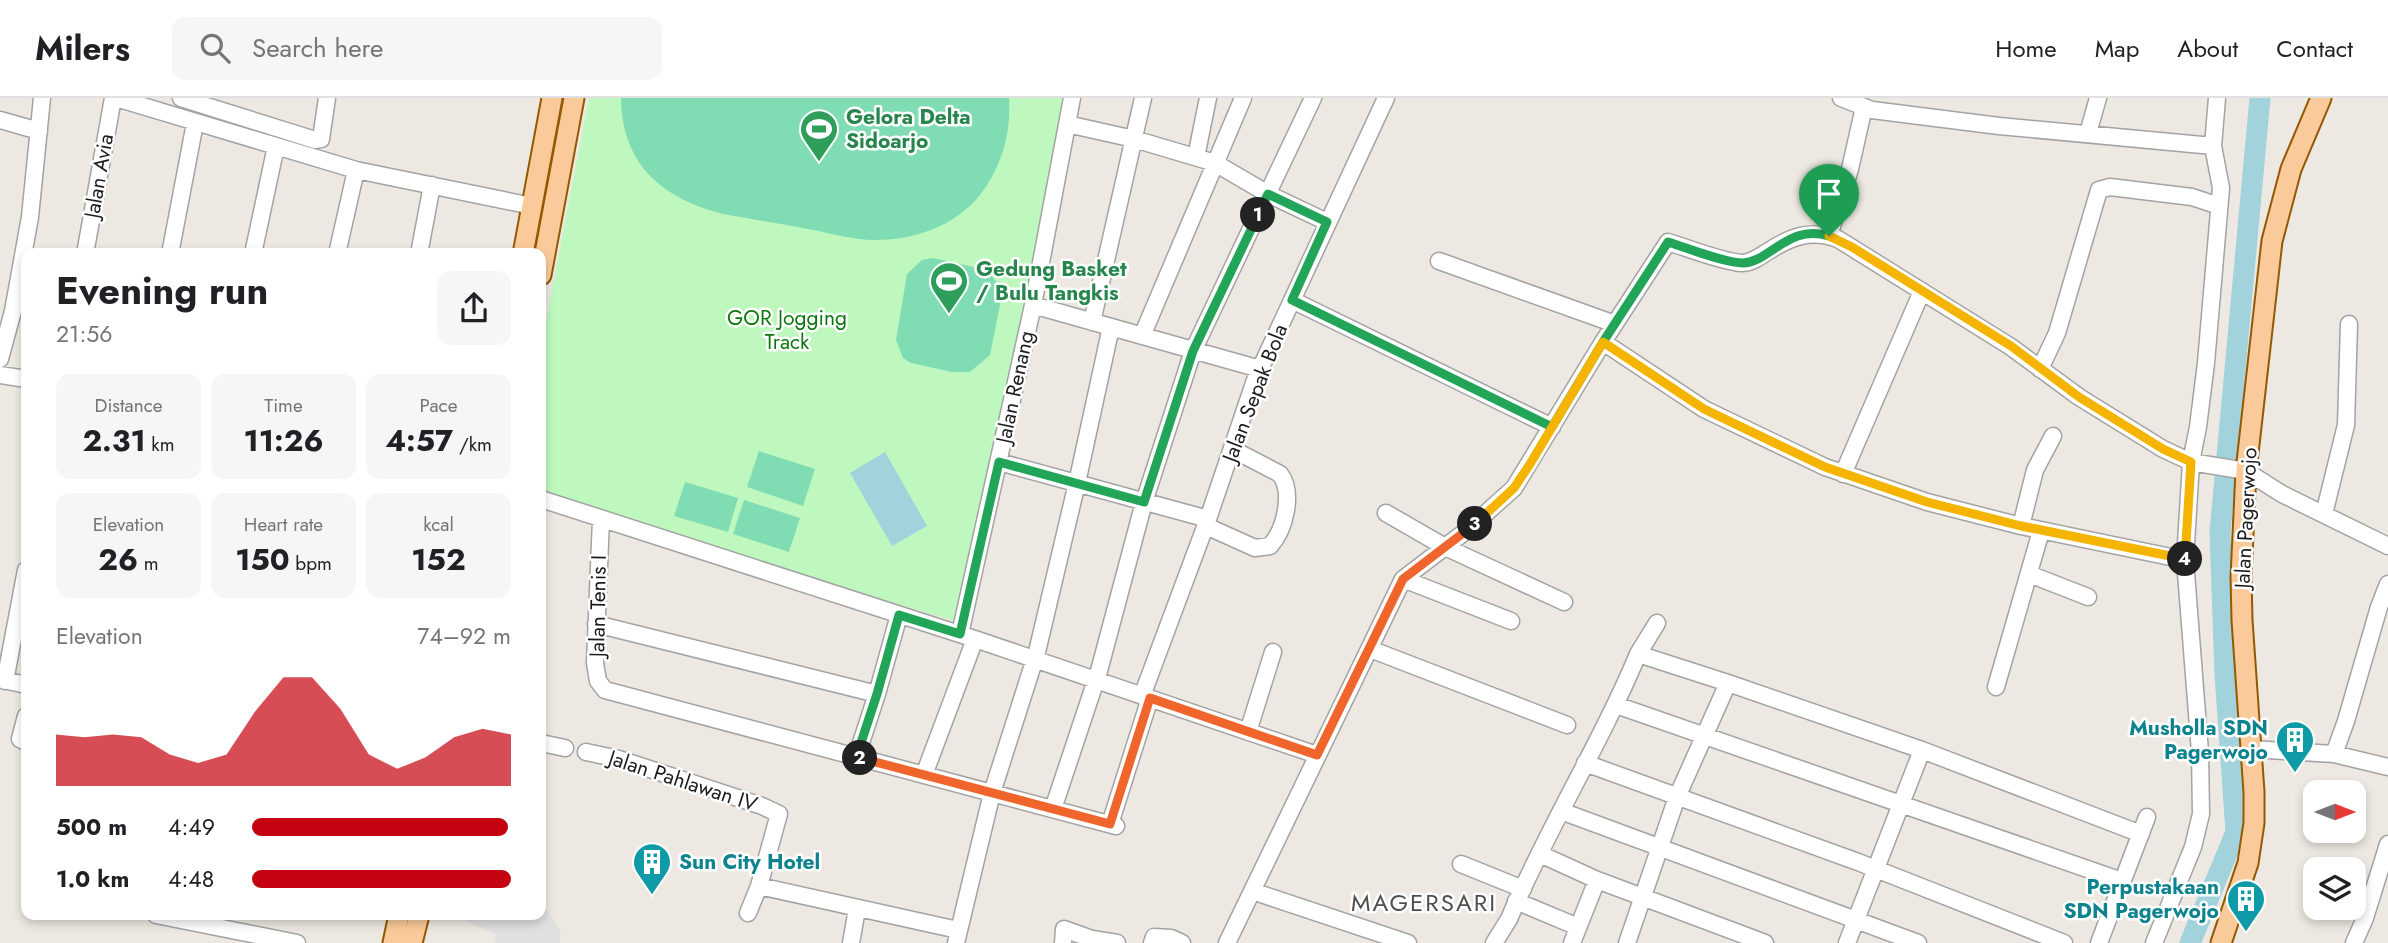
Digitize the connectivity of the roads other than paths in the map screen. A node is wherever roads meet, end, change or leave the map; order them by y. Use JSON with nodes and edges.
{"nodes":[{"id":1,"x":43,"y":98,"type":"edge"},
{"id":2,"x":114,"y":98,"type":"edge"},
{"id":3,"x":181,"y":98,"type":"edge"},
{"id":4,"x":327,"y":98,"type":"edge"},
{"id":5,"x":552,"y":98,"type":"edge"},
{"id":6,"x":574,"y":98,"type":"edge"},
{"id":7,"x":1072,"y":98,"type":"edge"},
{"id":8,"x":1143,"y":98,"type":"edge"},
{"id":9,"x":1208,"y":98,"type":"edge"},
{"id":10,"x":1243,"y":98,"type":"edge"},
{"id":11,"x":1313,"y":98,"type":"edge"},
{"id":12,"x":1387,"y":98,"type":"edge"},
{"id":13,"x":1841,"y":98,"type":"edge"},
{"id":14,"x":2098,"y":98,"type":"edge"},
{"id":15,"x":2217,"y":98,"type":"edge"},
{"id":16,"x":2321,"y":98,"type":"edge"},
{"id":17,"x":1864,"y":107,"type":"junction"},
{"id":18,"x":0,"y":120,"type":"edge"},
{"id":19,"x":195,"y":123,"type":"junction"},
{"id":20,"x":1067,"y":124,"type":"junction"},
{"id":21,"x":39,"y":131,"type":"junction"},
{"id":22,"x":2088,"y":133,"type":"junction"},
{"id":23,"x":1134,"y":139,"type":"junction"},
{"id":24,"x":276,"y":146,"type":"junction"},
{"id":25,"x":2213,"y":146,"type":"junction"},
{"id":26,"x":1196,"y":157,"type":"junction"},
{"id":27,"x":1215,"y":163,"type":"junction"},
{"id":28,"x":356,"y":170,"type":"junction"},
{"id":29,"x":432,"y":185,"type":"junction"},
{"id":30,"x":1268,"y":194,"type":"junction"},
{"id":31,"x":532,"y":206,"type":"junction"},
{"id":32,"x":2219,"y":206,"type":"junction"},
{"id":33,"x":1327,"y":222,"type":"junction"},
{"id":34,"x":1829,"y":236,"type":"junction"},
{"id":35,"x":22,"y":248,"type":"edge"},
{"id":36,"x":86,"y":248,"type":"edge"},
{"id":37,"x":171,"y":248,"type":"edge"},
{"id":38,"x":254,"y":248,"type":"edge"},
{"id":39,"x":338,"y":248,"type":"edge"},
{"id":40,"x":420,"y":248,"type":"edge"},
{"id":41,"x":524,"y":248,"type":"edge"},
{"id":42,"x":546,"y":248,"type":"edge"},
{"id":43,"x":21,"y":252,"type":"edge"},
{"id":44,"x":1439,"y":261,"type":"dead end"},
{"id":45,"x":1922,"y":291,"type":"junction"},
{"id":46,"x":1292,"y":300,"type":"junction"},
{"id":47,"x":1033,"y":305,"type":"junction"},
{"id":48,"x":6,"y":310,"type":"edge"},
{"id":49,"x":1092,"y":322,"type":"junction"},
{"id":50,"x":1615,"y":324,"type":"junction"},
{"id":51,"x":2349,"y":324,"type":"dead end"},
{"id":52,"x":1111,"y":327,"type":"junction"},
{"id":53,"x":1142,"y":336,"type":"junction"},
{"id":54,"x":1603,"y":342,"type":"junction"},
{"id":55,"x":1193,"y":351,"type":"junction"},
{"id":56,"x":0,"y":359,"type":"edge"},
{"id":57,"x":1260,"y":369,"type":"junction"},
{"id":58,"x":2040,"y":369,"type":"junction"},
{"id":59,"x":0,"y":375,"type":"edge"},
{"id":60,"x":21,"y":378,"type":"edge"},
{"id":61,"x":1552,"y":427,"type":"junction"},
{"id":62,"x":2053,"y":436,"type":"dead end"},
{"id":63,"x":1232,"y":449,"type":"junction"},
{"id":64,"x":999,"y":462,"type":"junction"},
{"id":65,"x":2191,"y":462,"type":"junction"},
{"id":66,"x":2243,"y":470,"type":"junction"},
{"id":67,"x":1843,"y":474,"type":"junction"},
{"id":68,"x":1077,"y":483,"type":"junction"},
{"id":69,"x":546,"y":501,"type":"edge"},
{"id":70,"x":1144,"y":502,"type":"junction"},
{"id":71,"x":1386,"y":513,"type":"dead end"},
{"id":72,"x":2324,"y":514,"type":"junction"},
{"id":73,"x":601,"y":519,"type":"junction"},
{"id":74,"x":1207,"y":522,"type":"junction"},
{"id":75,"x":2021,"y":526,"type":"junction"},
{"id":76,"x":2041,"y":531,"type":"junction"},
{"id":77,"x":2388,"y":546,"type":"edge"},
{"id":78,"x":1445,"y":547,"type":"junction"},
{"id":79,"x":2185,"y":560,"type":"junction"},
{"id":80,"x":2029,"y":574,"type":"junction"},
{"id":81,"x":1403,"y":579,"type":"junction"},
{"id":82,"x":2388,"y":584,"type":"edge"},
{"id":83,"x":21,"y":594,"type":"edge"},
{"id":84,"x":2088,"y":597,"type":"dead end"},
{"id":85,"x":1564,"y":602,"type":"dead end"},
{"id":86,"x":899,"y":615,"type":"junction"},
{"id":87,"x":1511,"y":621,"type":"dead end"},
{"id":88,"x":596,"y":624,"type":"junction"},
{"id":89,"x":1657,"y":624,"type":"dead end"},
{"id":90,"x":968,"y":637,"type":"junction"},
{"id":91,"x":1370,"y":649,"type":"junction"},
{"id":92,"x":1273,"y":652,"type":"dead end"},
{"id":93,"x":1638,"y":654,"type":"junction"},
{"id":94,"x":1035,"y":659,"type":"junction"},
{"id":95,"x":1096,"y":679,"type":"junction"},
{"id":96,"x":3,"y":680,"type":"edge"},
{"id":97,"x":1728,"y":683,"type":"junction"},
{"id":98,"x":21,"y":684,"type":"edge"},
{"id":99,"x":1996,"y":687,"type":"dead end"},
{"id":100,"x":877,"y":694,"type":"junction"},
{"id":101,"x":1146,"y":697,"type":"junction"},
{"id":102,"x":1616,"y":705,"type":"junction"},
{"id":103,"x":1567,"y":725,"type":"dead end"},
{"id":104,"x":1248,"y":732,"type":"junction"},
{"id":105,"x":1704,"y":736,"type":"junction"},
{"id":106,"x":546,"y":744,"type":"edge"},
{"id":107,"x":565,"y":748,"type":"dead end"},
{"id":108,"x":2251,"y":749,"type":"junction"},
{"id":109,"x":1922,"y":750,"type":"junction"},
{"id":110,"x":586,"y":752,"type":"dead end"},
{"id":111,"x":2334,"y":754,"type":"junction"},
{"id":112,"x":1317,"y":755,"type":"junction"},
{"id":113,"x":856,"y":758,"type":"junction"},
{"id":114,"x":1585,"y":763,"type":"junction"},
{"id":115,"x":2387,"y":764,"type":"edge"},
{"id":116,"x":924,"y":775,"type":"junction"},
{"id":117,"x":992,"y":793,"type":"junction"},
{"id":118,"x":1677,"y":797,"type":"junction"},
{"id":119,"x":1900,"y":802,"type":"junction"},
{"id":120,"x":1053,"y":809,"type":"junction"},
{"id":121,"x":1561,"y":811,"type":"junction"},
{"id":122,"x":2147,"y":817,"type":"dead end"},
{"id":123,"x":2141,"y":834,"type":"junction"},
{"id":124,"x":2388,"y":844,"type":"edge"},
{"id":125,"x":1660,"y":848,"type":"junction"},
{"id":126,"x":1540,"y":854,"type":"junction"},
{"id":127,"x":1461,"y":864,"type":"dead end"},
{"id":128,"x":1876,"y":869,"type":"junction"},
{"id":129,"x":1597,"y":880,"type":"junction"},
{"id":130,"x":2122,"y":881,"type":"junction"},
{"id":131,"x":759,"y":886,"type":"junction"},
{"id":132,"x":1252,"y":891,"type":"junction"},
{"id":133,"x":1519,"y":895,"type":"junction"},
{"id":134,"x":1643,"y":898,"type":"junction"},
{"id":135,"x":857,"y":909,"type":"junction"},
{"id":136,"x":748,"y":913,"type":"dead end"},
{"id":137,"x":181,"y":920,"type":"edge"},
{"id":138,"x":398,"y":920,"type":"edge"},
{"id":139,"x":418,"y":920,"type":"edge"},
{"id":140,"x":1855,"y":921,"type":"junction"},
{"id":141,"x":1578,"y":927,"type":"junction"},
{"id":142,"x":957,"y":937,"type":"edge"},
{"id":143,"x":297,"y":943,"type":"edge"},
{"id":144,"x":393,"y":943,"type":"edge"},
{"id":145,"x":412,"y":943,"type":"edge"},
{"id":146,"x":851,"y":943,"type":"edge"},
{"id":147,"x":1063,"y":943,"type":"edge"},
{"id":148,"x":1117,"y":943,"type":"edge"},
{"id":149,"x":1152,"y":943,"type":"edge"},
{"id":150,"x":1182,"y":943,"type":"edge"},
{"id":151,"x":1227,"y":943,"type":"edge"},
{"id":152,"x":1408,"y":943,"type":"edge"},
{"id":153,"x":1494,"y":943,"type":"edge"},
{"id":154,"x":1572,"y":943,"type":"edge"},
{"id":155,"x":1627,"y":943,"type":"edge"},
{"id":156,"x":1765,"y":943,"type":"edge"},
{"id":157,"x":1847,"y":943,"type":"edge"},
{"id":158,"x":1918,"y":943,"type":"edge"},
{"id":159,"x":2064,"y":943,"type":"edge"},
{"id":160,"x":2099,"y":943,"type":"edge"},
{"id":161,"x":2154,"y":943,"type":"edge"},
{"id":162,"x":2221,"y":943,"type":"edge"},
{"id":163,"x":2354,"y":943,"type":"edge"}],
"edges":[{"from":1,"to":21,"type":"street"},
{"from":2,"to":19,"type":"street"},
{"from":2,"to":36,"type":"street","name":"Jalan Avia"},
{"from":3,"to":4,"type":"street"},
{"from":5,"to":31,"type":"main road"},
{"from":6,"to":42,"type":"main road"},
{"from":7,"to":20,"type":"street","name":"Jalan Renang"},
{"from":8,"to":23,"type":"street"},
{"from":9,"to":26,"type":"street"},
{"from":10,"to":27,"type":"street"},
{"from":11,"to":30,"type":"street"},
{"from":12,"to":33,"type":"street","name":"Jalan Sepak Bola"},
{"from":13,"to":17,"type":"street"},
{"from":14,"to":22,"type":"street"},
{"from":15,"to":25,"type":"street"},
{"from":16,"to":66,"type":"main road","name":"Jalan Pagerwojo"},
{"from":17,"to":22,"type":"street"},
{"from":17,"to":34,"type":"street"},
{"from":18,"to":21,"type":"street"},
{"from":19,"to":24,"type":"street"},
{"from":19,"to":37,"type":"street"},
{"from":20,"to":23,"type":"street"},
{"from":20,"to":47,"type":"street","name":"Jalan Renang"},
{"from":21,"to":35,"type":"street"},
{"from":22,"to":25,"type":"street"},
{"from":23,"to":26,"type":"street"},
{"from":23,"to":49,"type":"street"},
{"from":24,"to":28,"type":"street"},
{"from":24,"to":38,"type":"street"},
{"from":25,"to":32,"type":"street"},
{"from":26,"to":27,"type":"street"},
{"from":27,"to":30,"type":"street"},
{"from":27,"to":53,"type":"street"},
{"from":28,"to":29,"type":"street"},
{"from":28,"to":39,"type":"street"},
{"from":29,"to":31,"type":"street"},
{"from":29,"to":40,"type":"street"},
{"from":30,"to":33,"type":"street"},
{"from":30,"to":55,"type":"street"},
{"from":31,"to":41,"type":"main road"},
{"from":32,"to":58,"type":"street"},
{"from":32,"to":65,"type":"street"},
{"from":33,"to":46,"type":"street","name":"Jalan Sepak Bola"},
{"from":34,"to":45,"type":"street"},
{"from":34,"to":50,"type":"street"},
{"from":43,"to":48,"type":"street"},
{"from":44,"to":50,"type":"street"},
{"from":45,"to":58,"type":"street"},
{"from":45,"to":67,"type":"street"},
{"from":46,"to":57,"type":"street","name":"Jalan Sepak Bola"},
{"from":46,"to":61,"type":"street"},
{"from":47,"to":49,"type":"street"},
{"from":47,"to":64,"type":"street","name":"Jalan Renang"},
{"from":48,"to":56,"type":"street"},
{"from":49,"to":52,"type":"street"},
{"from":50,"to":54,"type":"street"},
{"from":51,"to":72,"type":"street"},
{"from":52,"to":53,"type":"street"},
{"from":52,"to":68,"type":"street"},
{"from":53,"to":55,"type":"street"},
{"from":54,"to":61,"type":"street"},
{"from":54,"to":67,"type":"street"},
{"from":55,"to":57,"type":"street"},
{"from":55,"to":70,"type":"street"},
{"from":57,"to":63,"type":"street","name":"Jalan Sepak Bola"},
{"from":58,"to":65,"type":"street"},
{"from":59,"to":60,"type":"street"},
{"from":61,"to":78,"type":"street"},
{"from":62,"to":75,"type":"street"},
{"from":63,"to":74,"type":"street","name":"Jalan Sepak Bola"},
{"from":63,"to":74,"type":"street"},
{"from":64,"to":68,"type":"street"},
{"from":64,"to":90,"type":"street","name":"Jalan Renang"},
{"from":65,"to":66,"type":"street"},
{"from":65,"to":79,"type":"street"},
{"from":66,"to":72,"type":"street"},
{"from":66,"to":108,"type":"main road","name":"Jalan Pagerwojo"},
{"from":67,"to":75,"type":"street"},
{"from":68,"to":70,"type":"street"},
{"from":68,"to":94,"type":"street"},
{"from":69,"to":73,"type":"street"},
{"from":70,"to":74,"type":"street"},
{"from":70,"to":95,"type":"street"},
{"from":71,"to":78,"type":"street"},
{"from":72,"to":77,"type":"street"},
{"from":73,"to":86,"type":"street"},
{"from":73,"to":88,"type":"street","name":"Jalan Tenis I"},
{"from":74,"to":101,"type":"street","name":"Jalan Sepak Bola"},
{"from":75,"to":76,"type":"street"},
{"from":76,"to":79,"type":"street"},
{"from":76,"to":80,"type":"street"},
{"from":78,"to":81,"type":"street"},
{"from":78,"to":85,"type":"street"},
{"from":79,"to":161,"type":"street"},
{"from":80,"to":84,"type":"street"},
{"from":80,"to":99,"type":"street"},
{"from":81,"to":87,"type":"street"},
{"from":81,"to":91,"type":"street"},
{"from":82,"to":111,"type":"street"},
{"from":83,"to":96,"type":"street"},
{"from":86,"to":90,"type":"street"},
{"from":86,"to":100,"type":"street"},
{"from":88,"to":100,"type":"street"},
{"from":88,"to":113,"type":"street","name":"Jalan Tenis I"},
{"from":89,"to":93,"type":"street"},
{"from":90,"to":94,"type":"street"},
{"from":90,"to":116,"type":"street","name":"Jalan Renang"},
{"from":91,"to":103,"type":"street"},
{"from":91,"to":112,"type":"street"},
{"from":92,"to":104,"type":"street"},
{"from":93,"to":97,"type":"street"},
{"from":93,"to":102,"type":"street"},
{"from":94,"to":95,"type":"street"},
{"from":94,"to":117,"type":"street"},
{"from":95,"to":101,"type":"street"},
{"from":95,"to":120,"type":"street"},
{"from":96,"to":98,"type":"street"},
{"from":97,"to":105,"type":"street"},
{"from":97,"to":109,"type":"street"},
{"from":100,"to":113,"type":"street"},
{"from":101,"to":104,"type":"street"},
{"from":101,"to":120,"type":"street","name":"Jalan Sepak Bola"},
{"from":102,"to":105,"type":"street"},
{"from":102,"to":114,"type":"street"},
{"from":104,"to":112,"type":"street"},
{"from":105,"to":118,"type":"street"},
{"from":105,"to":119,"type":"street"},
{"from":106,"to":107,"type":"street"},
{"from":108,"to":111,"type":"street"},
{"from":108,"to":162,"type":"main road","name":"Jalan Pagerwojo"},
{"from":109,"to":119,"type":"street"},
{"from":109,"to":123,"type":"street"},
{"from":110,"to":131,"type":"street","name":"Jalan Pahlawan IV"},
{"from":111,"to":115,"type":"street"},
{"from":112,"to":132,"type":"street"},
{"from":113,"to":116,"type":"street"},
{"from":114,"to":118,"type":"street"},
{"from":114,"to":121,"type":"street"},
{"from":116,"to":117,"type":"street"},
{"from":117,"to":120,"type":"street"},
{"from":117,"to":142,"type":"street"},
{"from":118,"to":125,"type":"street"},
{"from":118,"to":128,"type":"street"},
{"from":119,"to":128,"type":"street"},
{"from":119,"to":130,"type":"street"},
{"from":121,"to":125,"type":"street"},
{"from":121,"to":126,"type":"street"},
{"from":122,"to":123,"type":"street"},
{"from":123,"to":130,"type":"street"},
{"from":124,"to":163,"type":"street"},
{"from":125,"to":134,"type":"street"},
{"from":125,"to":140,"type":"street"},
{"from":126,"to":129,"type":"street"},
{"from":126,"to":133,"type":"street"},
{"from":127,"to":133,"type":"street"},
{"from":128,"to":140,"type":"street"},
{"from":128,"to":159,"type":"street"},
{"from":129,"to":134,"type":"street"},
{"from":129,"to":141,"type":"street"},
{"from":130,"to":160,"type":"street"},
{"from":131,"to":135,"type":"street"},
{"from":131,"to":136,"type":"street"},
{"from":132,"to":151,"type":"street"},
{"from":132,"to":152,"type":"street"},
{"from":133,"to":141,"type":"street"},
{"from":133,"to":153,"type":"street"},
{"from":134,"to":155,"type":"street"},
{"from":134,"to":156,"type":"street"},
{"from":135,"to":142,"type":"street"},
{"from":135,"to":146,"type":"street"},
{"from":137,"to":143,"type":"street"},
{"from":138,"to":144,"type":"main road"},
{"from":139,"to":145,"type":"main road"},
{"from":140,"to":157,"type":"street"},
{"from":140,"to":158,"type":"street"},
{"from":141,"to":154,"type":"street"},
{"from":147,"to":148,"type":"street"},
{"from":149,"to":150,"type":"street"}]}
